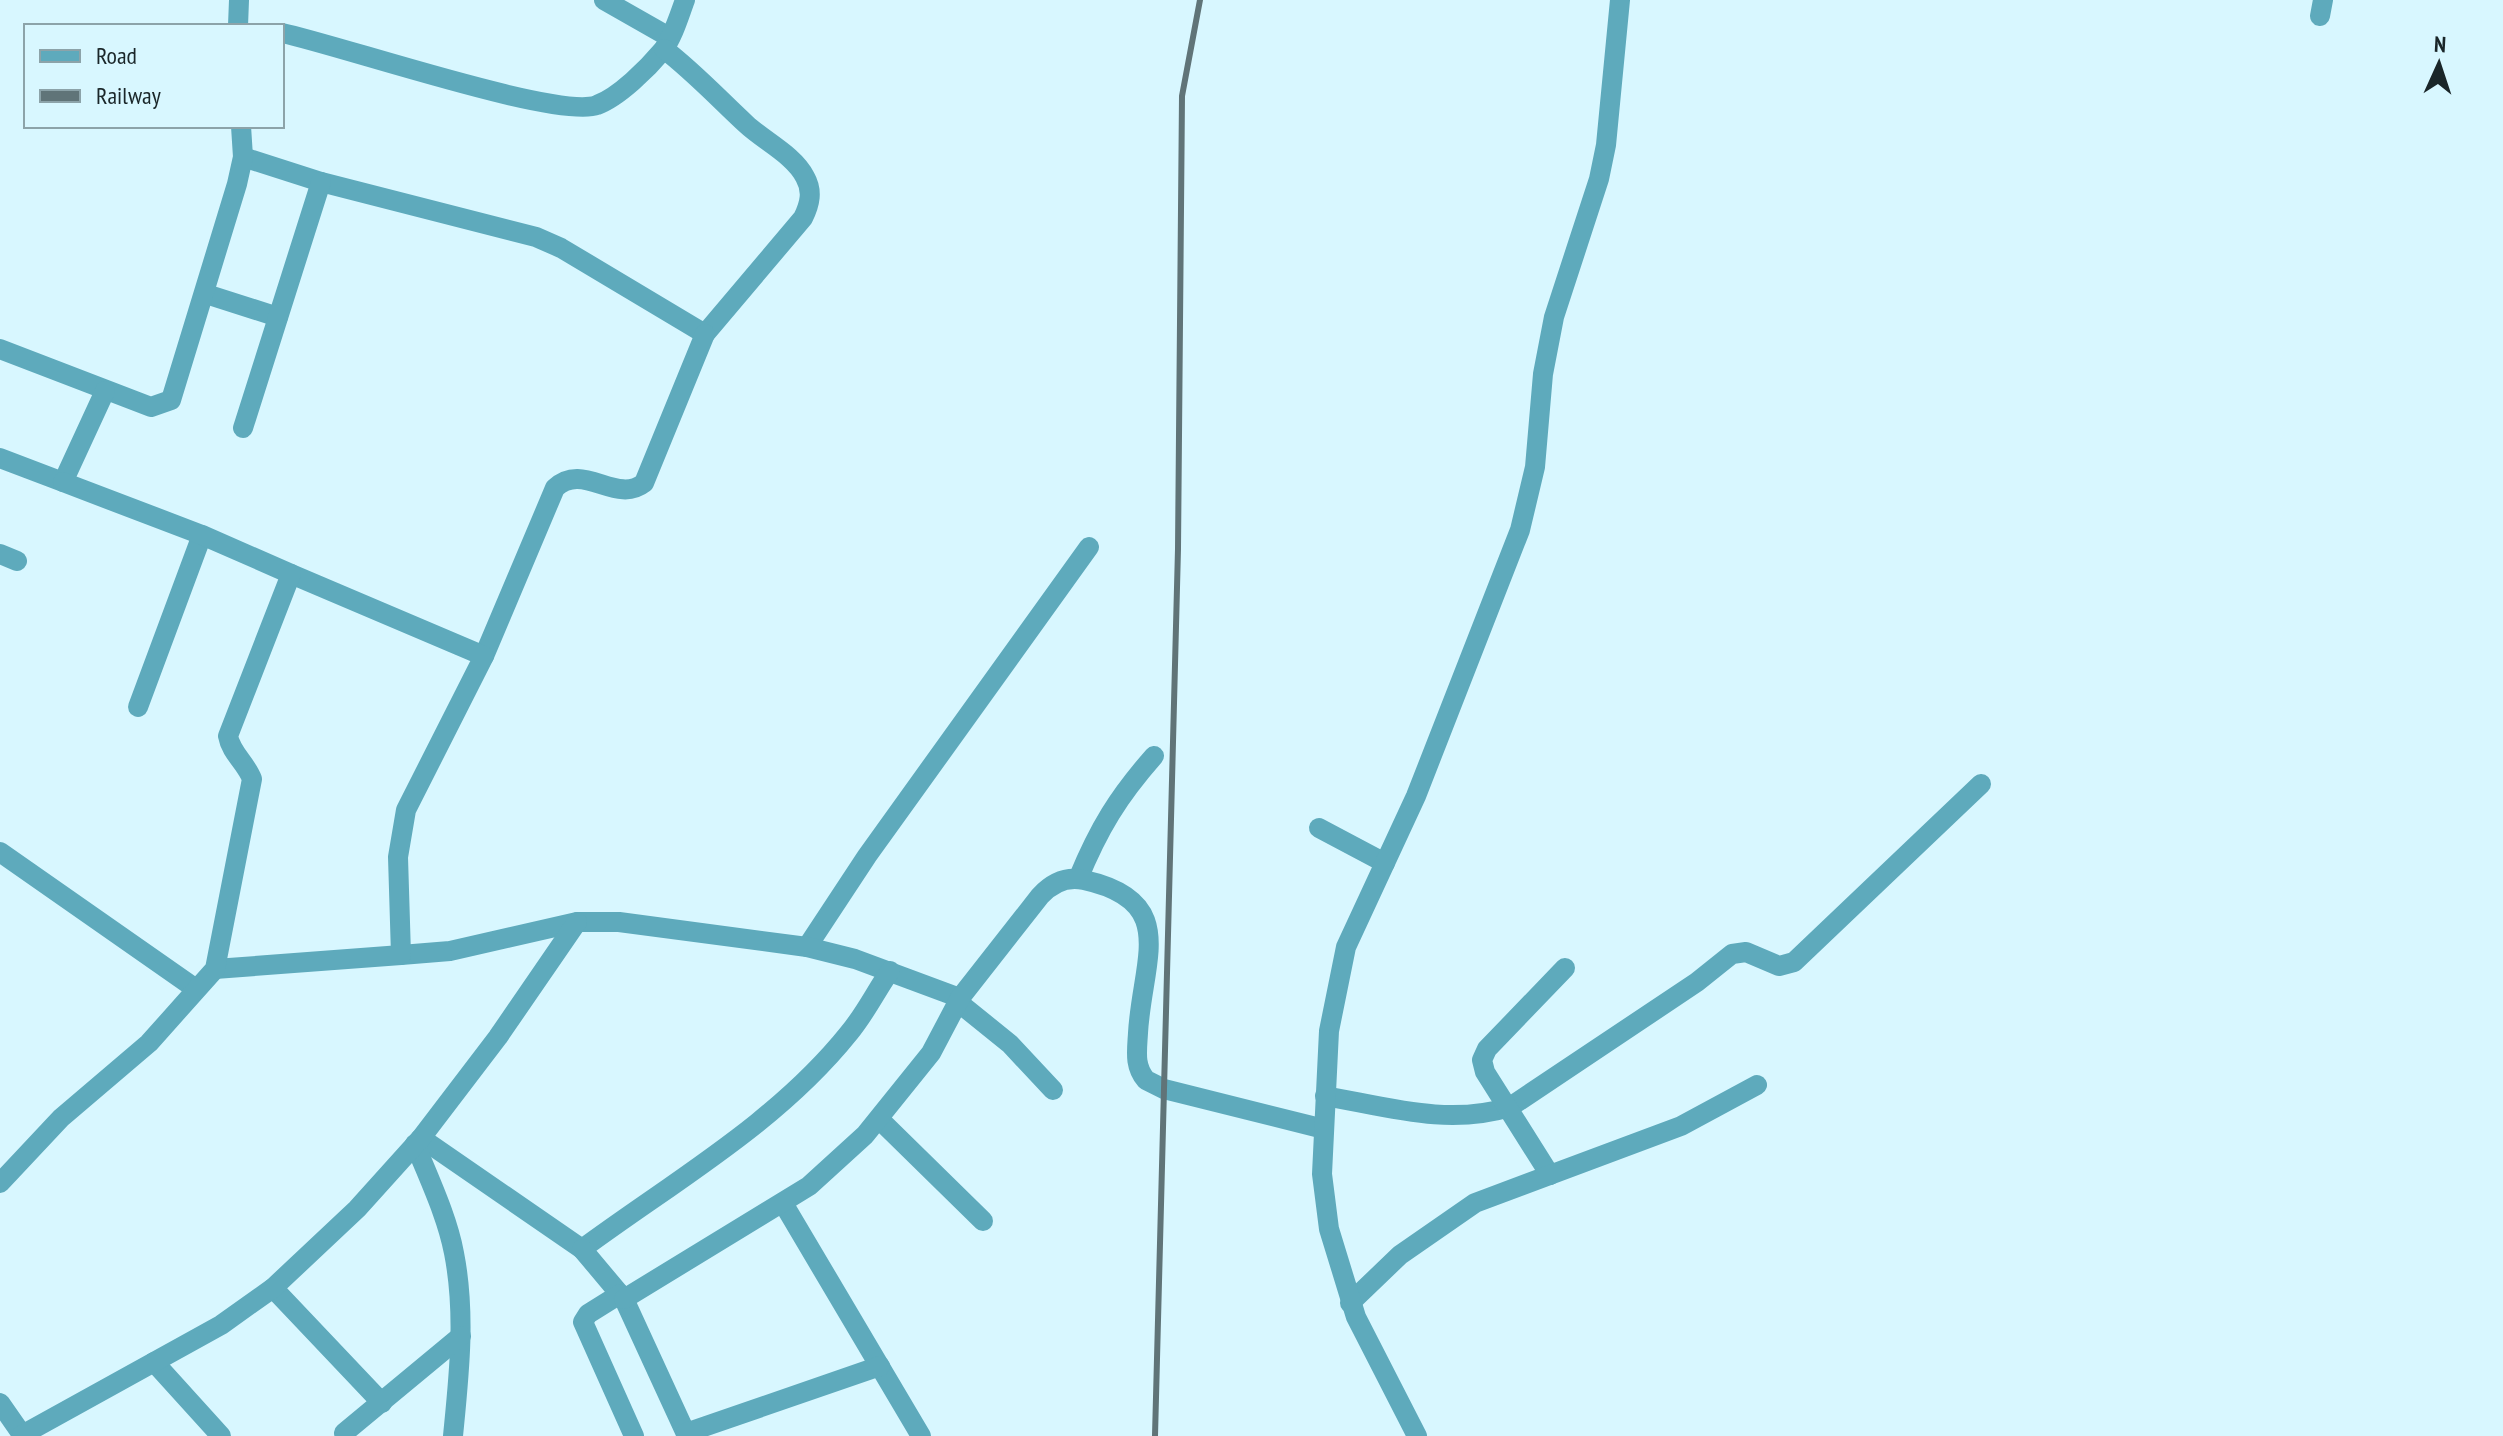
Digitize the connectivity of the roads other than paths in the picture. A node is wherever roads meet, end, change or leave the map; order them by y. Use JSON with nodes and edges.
{"nodes":[{"id":1,"x":239,"y":0,"type":"edge"},
{"id":2,"x":604,"y":0,"type":"edge"},
{"id":3,"x":685,"y":0,"type":"edge"},
{"id":4,"x":1620,"y":0,"type":"edge"},
{"id":5,"x":241,"y":24,"type":"edge"},
{"id":6,"x":284,"y":33,"type":"edge"},
{"id":7,"x":666,"y":43,"type":"junction"},
{"id":8,"x":241,"y":128,"type":"edge"},
{"id":9,"x":243,"y":157,"type":"junction"},
{"id":10,"x":321,"y":182,"type":"junction"},
{"id":11,"x":206,"y":294,"type":"junction"},
{"id":12,"x":278,"y":317,"type":"junction"},
{"id":13,"x":705,"y":334,"type":"junction"},
{"id":14,"x":0,"y":349,"type":"edge"},
{"id":15,"x":105,"y":391,"type":"junction"},
{"id":16,"x":243,"y":428,"type":"dead end"},
{"id":17,"x":0,"y":458,"type":"edge"},
{"id":18,"x":63,"y":482,"type":"junction"},
{"id":19,"x":202,"y":535,"type":"junction"},
{"id":20,"x":1089,"y":547,"type":"dead end"},
{"id":21,"x":291,"y":574,"type":"junction"},
{"id":22,"x":484,"y":656,"type":"junction"},
{"id":23,"x":138,"y":707,"type":"dead end"},
{"id":24,"x":1154,"y":756,"type":"dead end"},
{"id":25,"x":1981,"y":784,"type":"dead end"},
{"id":26,"x":1319,"y":828,"type":"dead end"},
{"id":27,"x":0,"y":852,"type":"edge"},
{"id":28,"x":1385,"y":863,"type":"junction"},
{"id":29,"x":1078,"y":879,"type":"junction"},
{"id":30,"x":577,"y":922,"type":"junction"},
{"id":31,"x":807,"y":947,"type":"junction"},
{"id":32,"x":401,"y":955,"type":"junction"},
{"id":33,"x":1565,"y":968,"type":"dead end"},
{"id":34,"x":215,"y":969,"type":"junction"},
{"id":35,"x":890,"y":971,"type":"junction"},
{"id":36,"x":196,"y":989,"type":"junction"},
{"id":37,"x":959,"y":1000,"type":"junction"},
{"id":38,"x":1757,"y":1085,"type":"dead end"},
{"id":39,"x":1053,"y":1090,"type":"dead end"},
{"id":40,"x":1325,"y":1096,"type":"junction"},
{"id":41,"x":1510,"y":1107,"type":"junction"},
{"id":42,"x":879,"y":1119,"type":"junction"},
{"id":43,"x":1324,"y":1129,"type":"junction"},
{"id":44,"x":418,"y":1141,"type":"junction"},
{"id":45,"x":1550,"y":1175,"type":"junction"},
{"id":46,"x":0,"y":1183,"type":"edge"},
{"id":47,"x":783,"y":1203,"type":"junction"},
{"id":48,"x":983,"y":1221,"type":"dead end"},
{"id":49,"x":582,"y":1249,"type":"junction"},
{"id":50,"x":273,"y":1288,"type":"junction"},
{"id":51,"x":622,"y":1297,"type":"junction"},
{"id":52,"x":1350,"y":1303,"type":"junction"},
{"id":53,"x":461,"y":1336,"type":"junction"},
{"id":54,"x":154,"y":1362,"type":"junction"},
{"id":55,"x":880,"y":1366,"type":"junction"},
{"id":56,"x":0,"y":1403,"type":"edge"},
{"id":57,"x":382,"y":1403,"type":"junction"},
{"id":58,"x":686,"y":1434,"type":"edge"},
{"id":59,"x":343,"y":1435,"type":"edge"},
{"id":60,"x":22,"y":1436,"type":"edge"},
{"id":61,"x":221,"y":1436,"type":"edge"},
{"id":62,"x":453,"y":1436,"type":"edge"},
{"id":63,"x":634,"y":1436,"type":"edge"},
{"id":64,"x":921,"y":1436,"type":"edge"},
{"id":65,"x":1417,"y":1436,"type":"edge"}],
"edges":[{"from":1,"to":5,"type":"street"},
{"from":2,"to":7,"type":"street"},
{"from":3,"to":7,"type":"street"},
{"from":4,"to":28,"type":"street"},
{"from":6,"to":7,"type":"street"},
{"from":7,"to":13,"type":"street"},
{"from":8,"to":9,"type":"street"},
{"from":9,"to":10,"type":"street"},
{"from":9,"to":11,"type":"street"},
{"from":10,"to":12,"type":"street"},
{"from":10,"to":13,"type":"street"},
{"from":11,"to":12,"type":"street"},
{"from":11,"to":15,"type":"street"},
{"from":12,"to":16,"type":"street"},
{"from":13,"to":22,"type":"street"},
{"from":14,"to":15,"type":"street"},
{"from":15,"to":18,"type":"street"},
{"from":17,"to":18,"type":"street"},
{"from":18,"to":19,"type":"street"},
{"from":19,"to":21,"type":"street"},
{"from":19,"to":23,"type":"street"},
{"from":20,"to":31,"type":"street"},
{"from":21,"to":22,"type":"street"},
{"from":21,"to":34,"type":"street"},
{"from":22,"to":32,"type":"street"},
{"from":24,"to":29,"type":"street"},
{"from":25,"to":41,"type":"street"},
{"from":26,"to":28,"type":"street"},
{"from":27,"to":36,"type":"street"},
{"from":28,"to":40,"type":"street"},
{"from":29,"to":37,"type":"street"},
{"from":29,"to":43,"type":"street"},
{"from":30,"to":31,"type":"street"},
{"from":30,"to":32,"type":"street"},
{"from":30,"to":44,"type":"street"},
{"from":31,"to":35,"type":"street"},
{"from":32,"to":34,"type":"street"},
{"from":33,"to":41,"type":"street"},
{"from":34,"to":36,"type":"street"},
{"from":35,"to":37,"type":"street"},
{"from":35,"to":49,"type":"street"},
{"from":36,"to":46,"type":"street"},
{"from":37,"to":39,"type":"street"},
{"from":37,"to":42,"type":"street"},
{"from":38,"to":45,"type":"street"},
{"from":40,"to":41,"type":"street"},
{"from":40,"to":43,"type":"street"},
{"from":41,"to":45,"type":"street"},
{"from":42,"to":47,"type":"street"},
{"from":42,"to":48,"type":"street"},
{"from":43,"to":52,"type":"street"},
{"from":44,"to":49,"type":"street"},
{"from":44,"to":50,"type":"street"},
{"from":44,"to":53,"type":"street"},
{"from":45,"to":52,"type":"street"},
{"from":47,"to":51,"type":"street"},
{"from":47,"to":55,"type":"street"},
{"from":49,"to":51,"type":"street"},
{"from":50,"to":54,"type":"street"},
{"from":50,"to":57,"type":"street"},
{"from":51,"to":58,"type":"street"},
{"from":51,"to":63,"type":"street"},
{"from":52,"to":65,"type":"street"},
{"from":53,"to":57,"type":"street"},
{"from":53,"to":62,"type":"street"},
{"from":54,"to":60,"type":"street"},
{"from":54,"to":61,"type":"street"},
{"from":55,"to":58,"type":"street"},
{"from":55,"to":64,"type":"street"},
{"from":56,"to":60,"type":"street"},
{"from":57,"to":59,"type":"street"}]}
